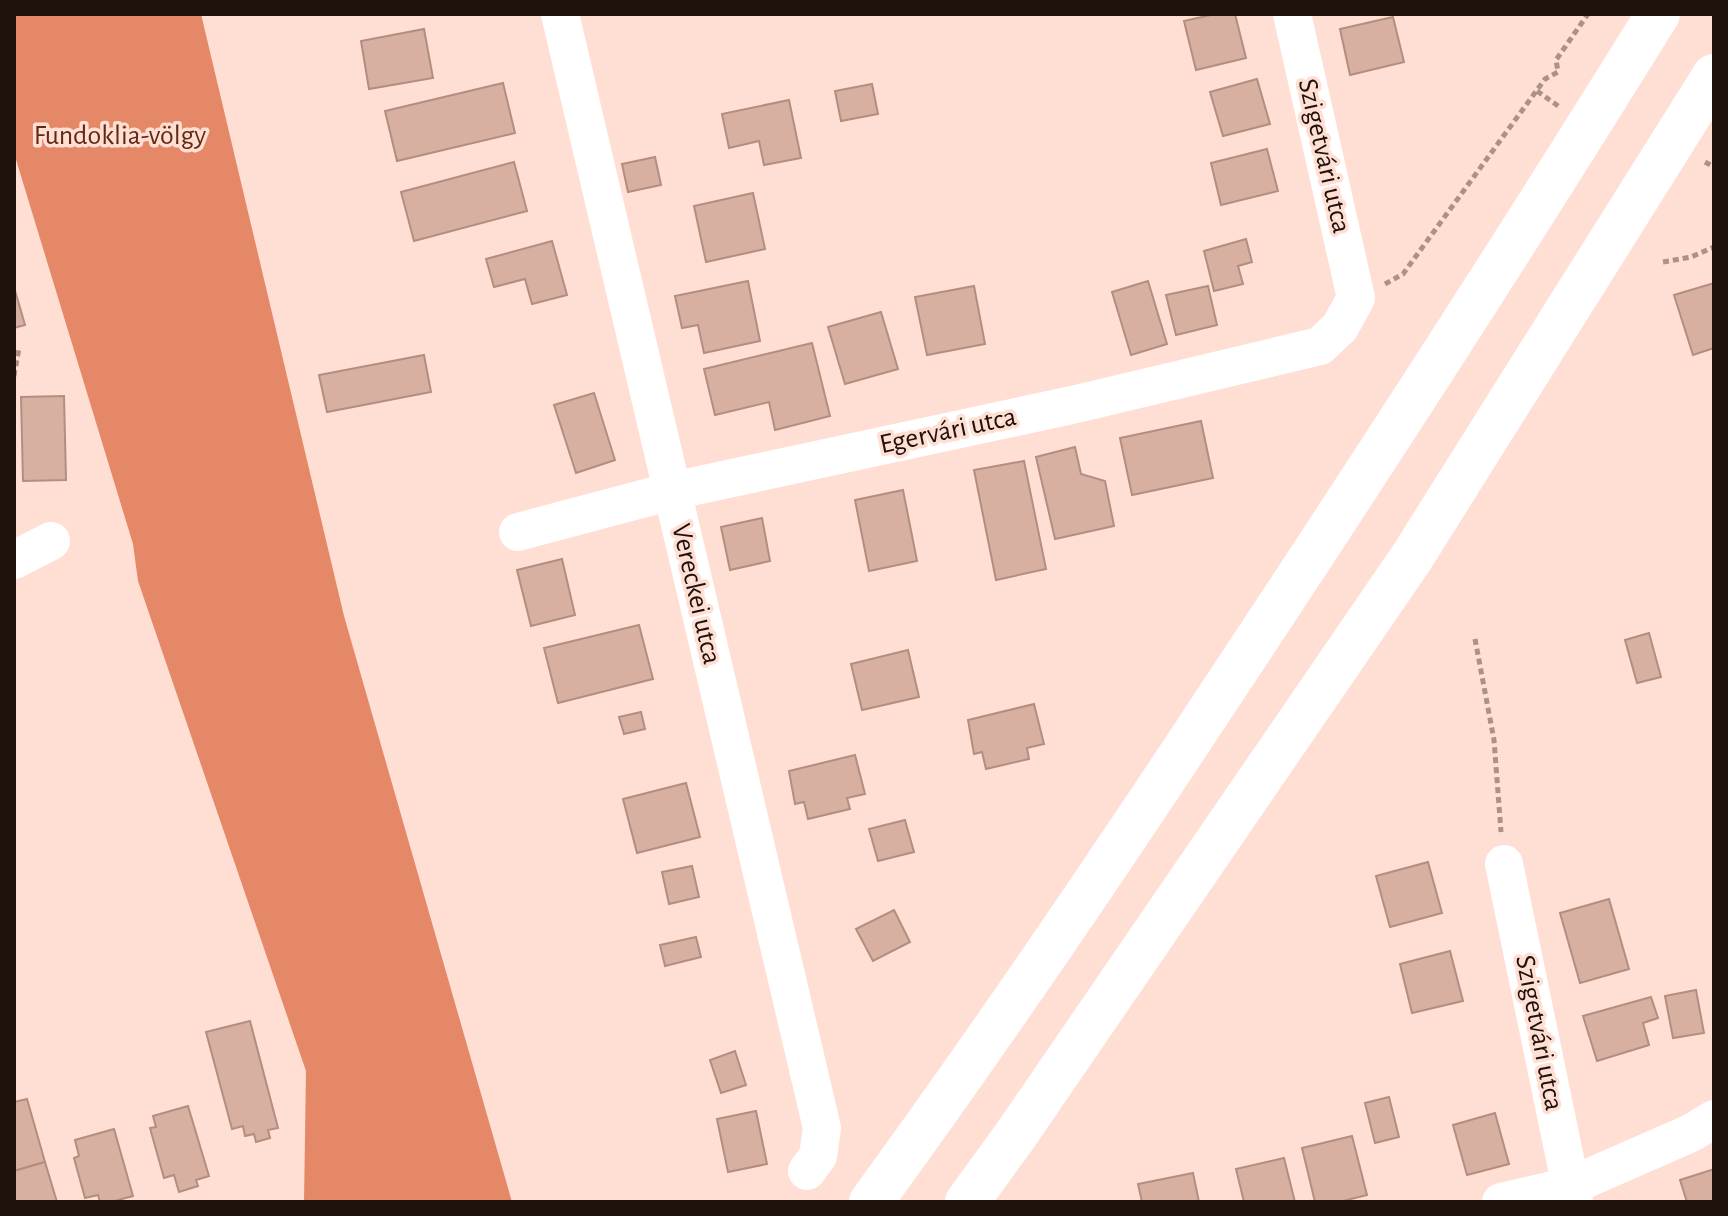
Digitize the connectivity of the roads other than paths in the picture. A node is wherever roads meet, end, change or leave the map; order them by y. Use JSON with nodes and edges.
{"nodes":[{"id":1,"x":560,"y":14,"type":"edge"},
{"id":2,"x":1292,"y":14,"type":"edge"},
{"id":3,"x":1658,"y":14,"type":"edge"},
{"id":4,"x":1714,"y":76,"type":"edge"},
{"id":5,"x":1356,"y":298,"type":"joint"},
{"id":6,"x":672,"y":491,"type":"junction"},
{"id":7,"x":518,"y":532,"type":"dead end"},
{"id":8,"x":51,"y":541,"type":"dead end"},
{"id":9,"x":14,"y":560,"type":"edge"},
{"id":10,"x":1504,"y":864,"type":"road end"},
{"id":11,"x":1714,"y":1119,"type":"edge"},
{"id":12,"x":807,"y":1171,"type":"dead end"},
{"id":13,"x":1572,"y":1194,"type":"edge"},
{"id":14,"x":871,"y":1202,"type":"edge"},
{"id":15,"x":967,"y":1202,"type":"edge"},
{"id":16,"x":1501,"y":1202,"type":"edge"}],
"edges":[{"from":1,"to":6,"type":"street","name":"Vereckei utca"},
{"from":2,"to":5,"type":"street","name":"Szigetvári utca"},
{"from":3,"to":14,"type":"highway"},
{"from":4,"to":15,"type":"highway"},
{"from":5,"to":6,"type":"street","name":"Egervári utca"},
{"from":6,"to":7,"type":"street","name":"Egervári utca"},
{"from":6,"to":12,"type":"street","name":"Vereckei utca"},
{"from":8,"to":9,"type":"street"},
{"from":10,"to":13,"type":"street","name":"Szigetvári utca"},
{"from":11,"to":13,"type":"street"},
{"from":13,"to":16,"type":"street"}]}
